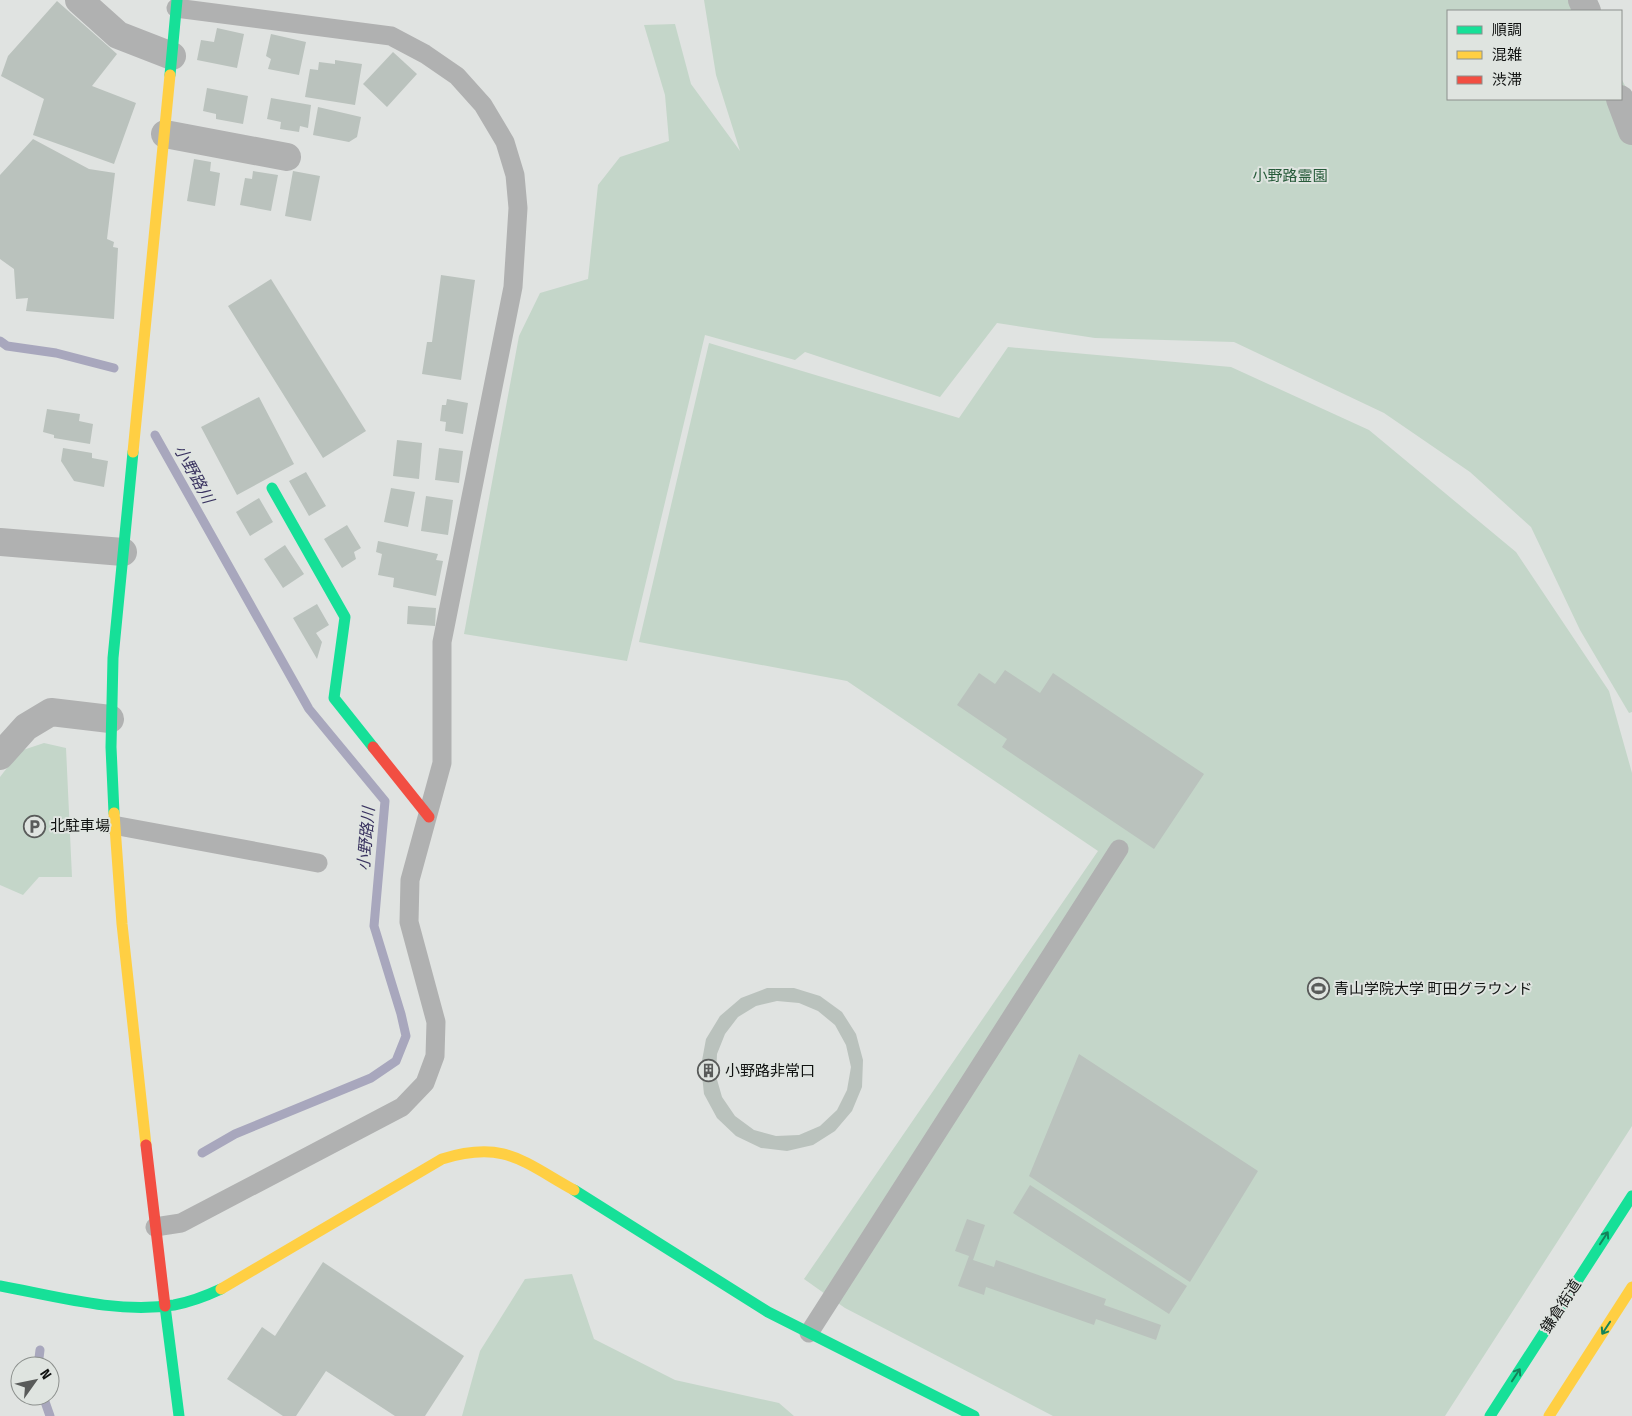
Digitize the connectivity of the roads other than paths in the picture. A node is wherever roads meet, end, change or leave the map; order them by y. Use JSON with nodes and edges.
{"nodes":[{"id":1,"x":79,"y":0,"type":"edge"},
{"id":2,"x":177,"y":4,"type":"edge"},
{"id":3,"x":172,"y":56,"type":"junction"},
{"id":4,"x":1620,"y":100,"type":"edge"},
{"id":5,"x":1632,"y":131,"type":"edge"},
{"id":6,"x":165,"y":134,"type":"junction"},
{"id":7,"x":287,"y":157,"type":"dead end"},
{"id":8,"x":272,"y":488,"type":"dead end"},
{"id":9,"x":0,"y":542,"type":"edge"},
{"id":10,"x":123,"y":552,"type":"junction"},
{"id":11,"x":110,"y":719,"type":"junction"},
{"id":12,"x":0,"y":756,"type":"edge"},
{"id":13,"x":429,"y":817,"type":"junction"},
{"id":14,"x":113,"y":826,"type":"junction"},
{"id":15,"x":1119,"y":849,"type":"dead end"},
{"id":16,"x":318,"y":863,"type":"dead end"},
{"id":17,"x":1632,"y":1196,"type":"edge"},
{"id":18,"x":154,"y":1221,"type":"junction"},
{"id":19,"x":0,"y":1286,"type":"edge"},
{"id":20,"x":1632,"y":1287,"type":"edge"},
{"id":21,"x":165,"y":1306,"type":"junction"},
{"id":22,"x":809,"y":1334,"type":"junction"},
{"id":23,"x":179,"y":1416,"type":"edge"},
{"id":24,"x":974,"y":1416,"type":"edge"},
{"id":25,"x":1490,"y":1416,"type":"edge"},
{"id":26,"x":1549,"y":1416,"type":"edge"}],
"edges":[{"from":1,"to":3,"type":"street"},
{"from":2,"to":3,"type":"street"},
{"from":2,"to":13,"type":"lane"},
{"from":3,"to":6,"type":"street"},
{"from":4,"to":5,"type":"street"},
{"from":6,"to":7,"type":"street"},
{"from":6,"to":10,"type":"street"},
{"from":8,"to":13,"type":"street"},
{"from":9,"to":10,"type":"street"},
{"from":10,"to":11,"type":"street"},
{"from":11,"to":12,"type":"street"},
{"from":11,"to":14,"type":"street"},
{"from":13,"to":18,"type":"lane"},
{"from":14,"to":16,"type":"lane"},
{"from":14,"to":18,"type":"street"},
{"from":15,"to":22,"type":"lane"},
{"from":25,"to":17,"type":"street","name":"鎌倉街道","one_way":true},
{"from":18,"to":21,"type":"street"},
{"from":19,"to":21,"type":"street"},
{"from":20,"to":26,"type":"street","one_way":true},
{"from":21,"to":22,"type":"street"},
{"from":21,"to":23,"type":"street"},
{"from":22,"to":24,"type":"street"}]}
